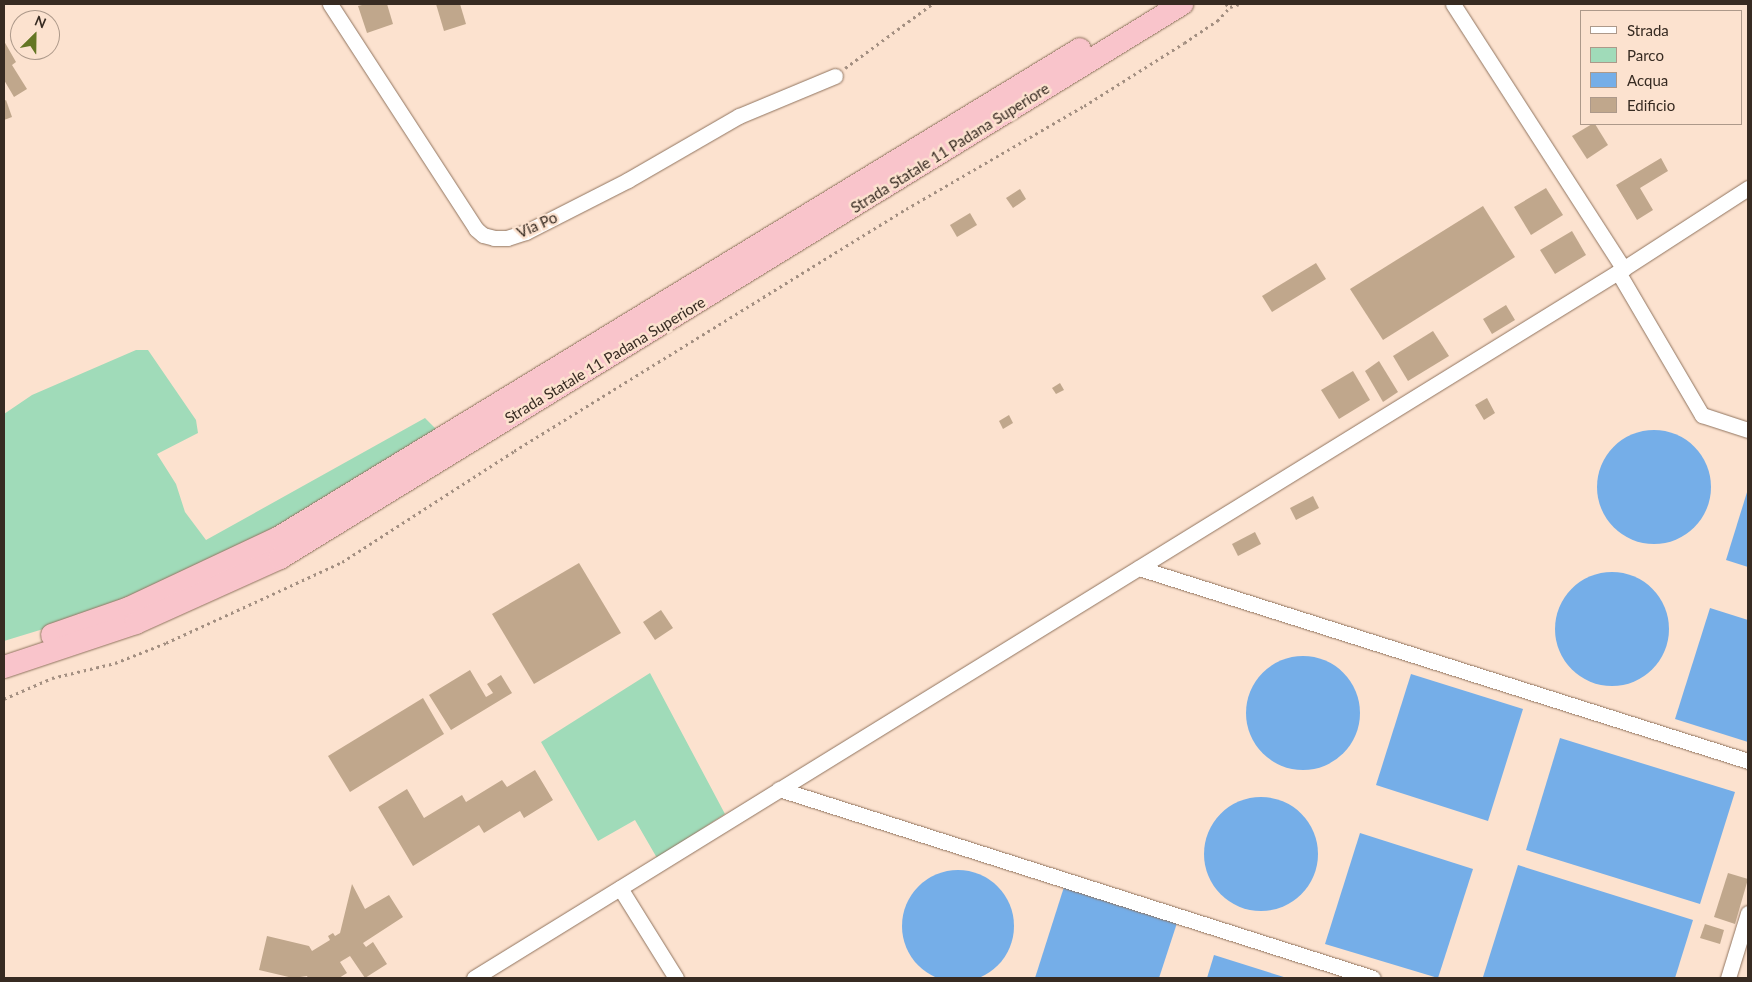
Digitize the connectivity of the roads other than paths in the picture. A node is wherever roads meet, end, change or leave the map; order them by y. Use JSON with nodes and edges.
{"nodes":[{"id":1,"x":330,"y":4,"type":"edge"},
{"id":2,"x":1153,"y":4,"type":"edge"},
{"id":3,"x":1182,"y":4,"type":"edge"},
{"id":4,"x":1453,"y":4,"type":"edge"},
{"id":5,"x":835,"y":76,"type":"road end"},
{"id":6,"x":1748,"y":188,"type":"edge"},
{"id":7,"x":1621,"y":270,"type":"junction"},
{"id":8,"x":1748,"y":430,"type":"edge"},
{"id":9,"x":1139,"y":568,"type":"junction"},
{"id":10,"x":4,"y":651,"type":"edge"},
{"id":11,"x":4,"y":667,"type":"edge"},
{"id":12,"x":1748,"y":761,"type":"edge"},
{"id":13,"x":779,"y":789,"type":"junction"},
{"id":14,"x":620,"y":888,"type":"junction"},
{"id":15,"x":1748,"y":913,"type":"edge"},
{"id":16,"x":474,"y":978,"type":"edge"},
{"id":17,"x":676,"y":978,"type":"edge"},
{"id":18,"x":1372,"y":978,"type":"edge"},
{"id":19,"x":1728,"y":978,"type":"edge"}],
"edges":[{"from":1,"to":5,"type":"street","name":"Via Po"},
{"from":2,"to":10,"type":"highway","name":"Strada Statale 11 Padana Superiore"},
{"from":3,"to":11,"type":"highway","name":"Strada Statale 11 Padana Superiore"},
{"from":4,"to":7,"type":"street"},
{"from":6,"to":7,"type":"street"},
{"from":7,"to":8,"type":"street"},
{"from":7,"to":9,"type":"street"},
{"from":9,"to":12,"type":"street"},
{"from":9,"to":13,"type":"street"},
{"from":13,"to":14,"type":"street"},
{"from":13,"to":18,"type":"street"},
{"from":14,"to":16,"type":"street"},
{"from":14,"to":17,"type":"street"},
{"from":15,"to":19,"type":"street"}]}
